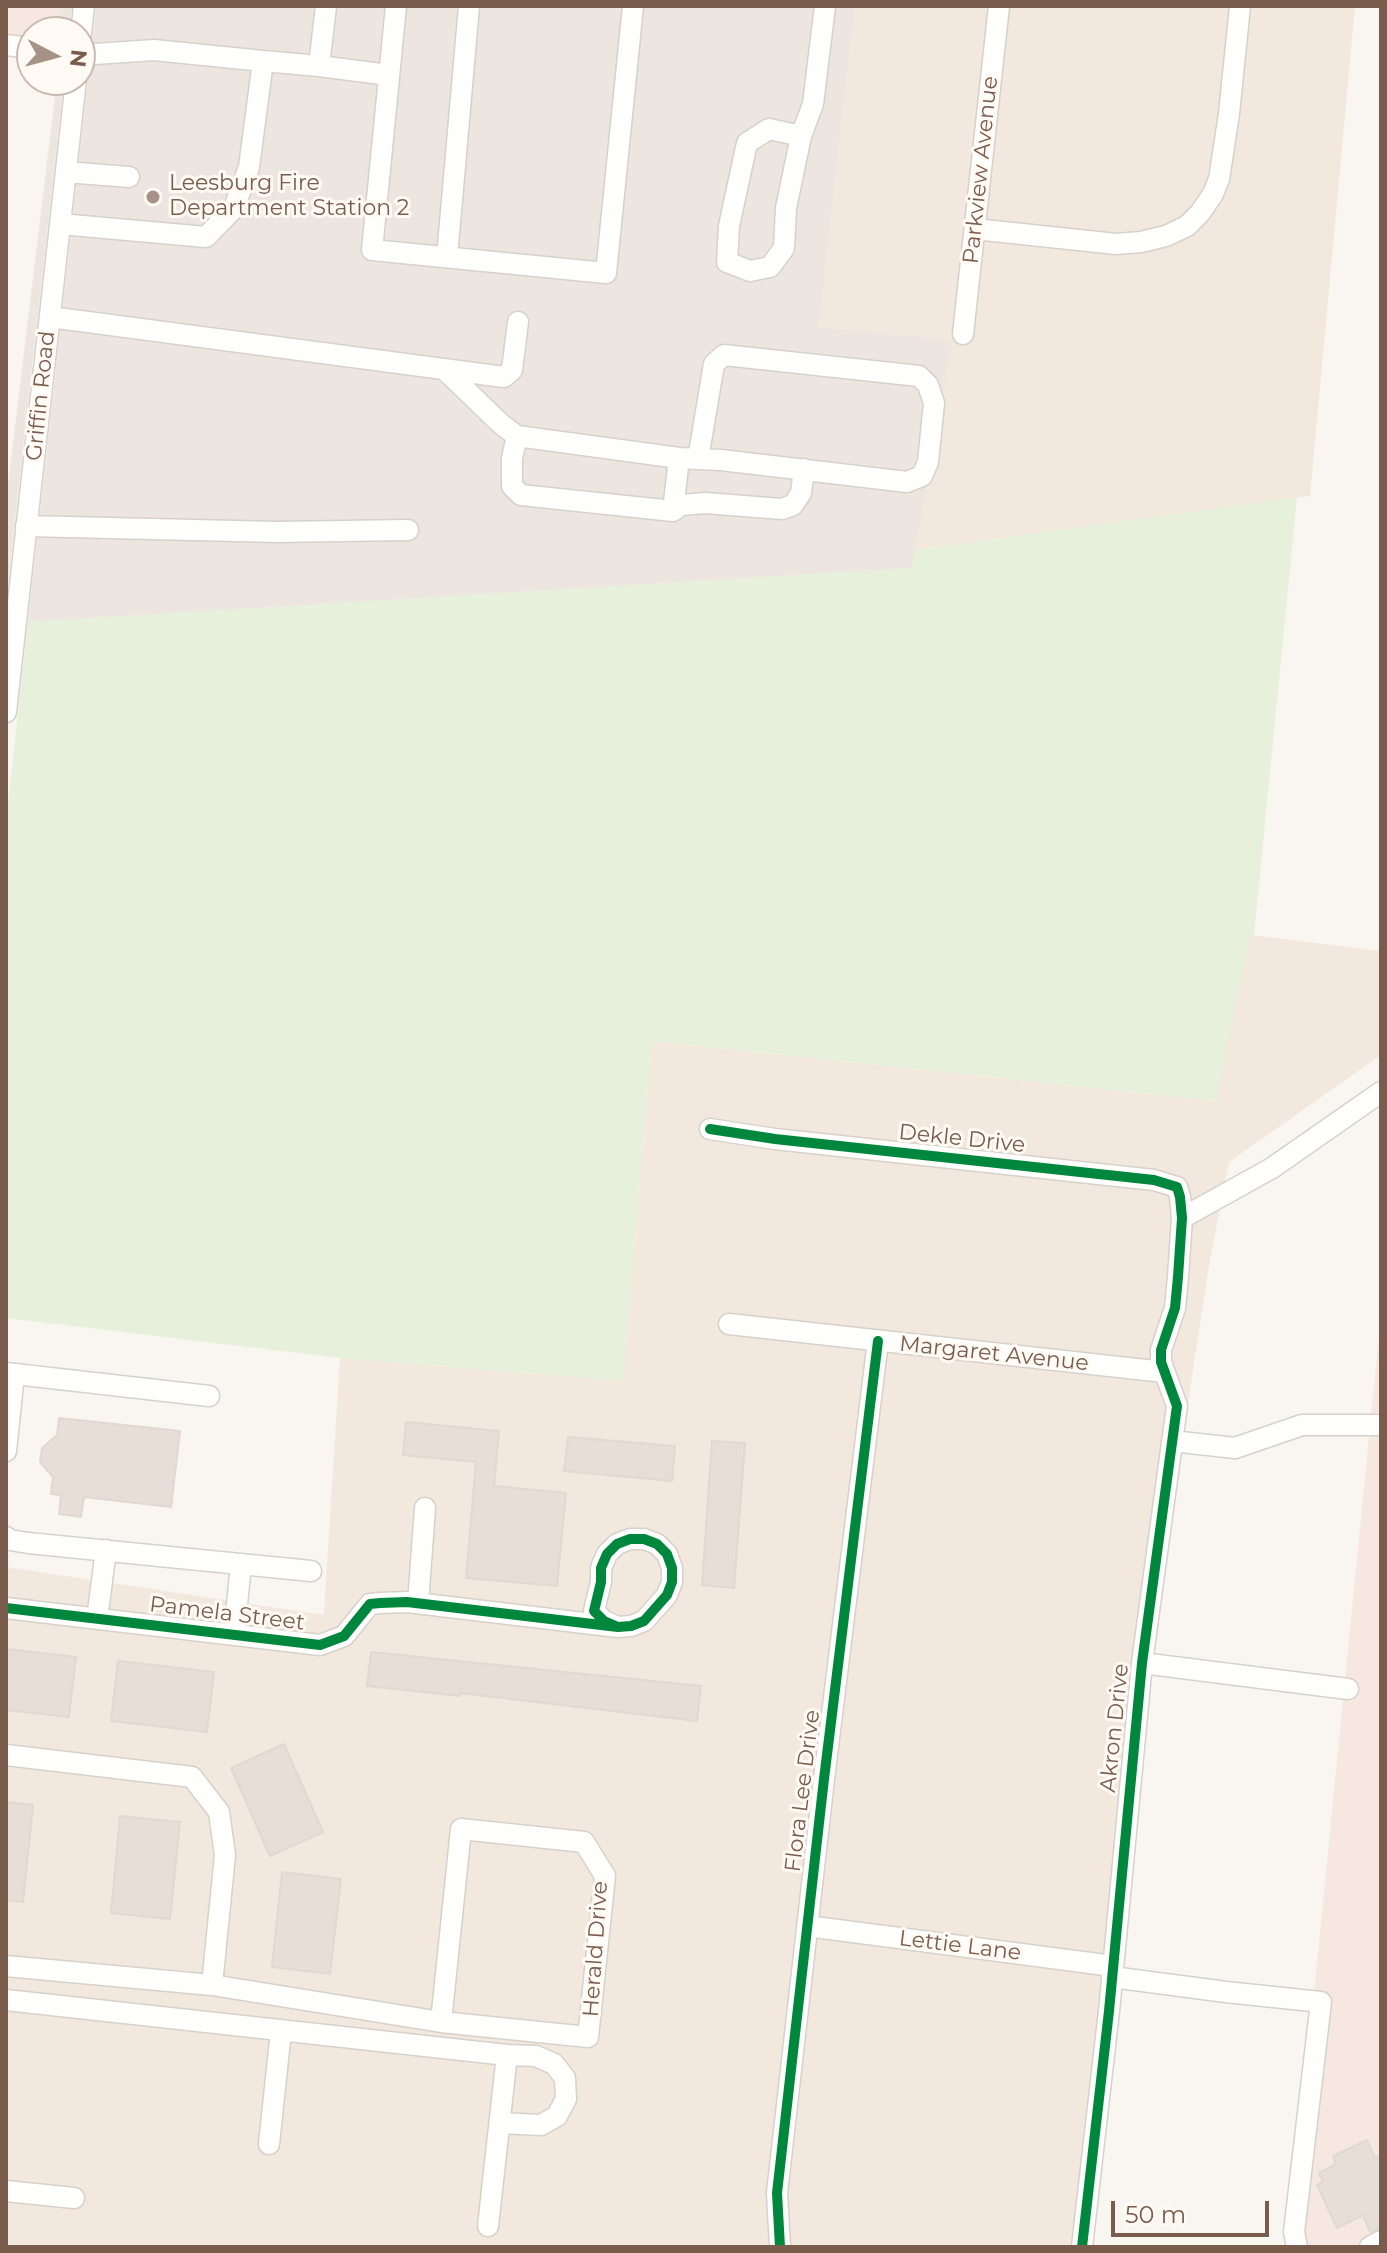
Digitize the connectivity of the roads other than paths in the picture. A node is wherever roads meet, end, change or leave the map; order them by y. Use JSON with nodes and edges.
{"nodes":[{"id":1,"x":326,"y":6,"type":"edge"},
{"id":2,"x":396,"y":6,"type":"edge"},
{"id":3,"x":469,"y":6,"type":"edge"},
{"id":4,"x":633,"y":6,"type":"edge"},
{"id":5,"x":825,"y":6,"type":"edge"},
{"id":6,"x":999,"y":6,"type":"edge"},
{"id":7,"x":1240,"y":6,"type":"edge"},
{"id":8,"x":96,"y":54,"type":"edge"},
{"id":9,"x":263,"y":61,"type":"junction"},
{"id":10,"x":319,"y":66,"type":"junction"},
{"id":11,"x":389,"y":75,"type":"junction"},
{"id":12,"x":74,"y":96,"type":"edge"},
{"id":13,"x":801,"y":136,"type":"junction"},
{"id":14,"x":66,"y":172,"type":"junction"},
{"id":15,"x":129,"y":177,"type":"dead end"},
{"id":16,"x":60,"y":224,"type":"junction"},
{"id":17,"x":975,"y":229,"type":"junction"},
{"id":18,"x":447,"y":257,"type":"junction"},
{"id":19,"x":50,"y":317,"type":"junction"},
{"id":20,"x":518,"y":322,"type":"dead end"},
{"id":21,"x":963,"y":334,"type":"dead end"},
{"id":22,"x":444,"y":369,"type":"junction"},
{"id":23,"x":517,"y":436,"type":"junction"},
{"id":24,"x":688,"y":459,"type":"junction"},
{"id":25,"x":804,"y":469,"type":"junction"},
{"id":26,"x":673,"y":511,"type":"junction"},
{"id":27,"x":26,"y":526,"type":"junction"},
{"id":28,"x":408,"y":530,"type":"dead end"},
{"id":29,"x":10,"y":637,"type":"edge"},
{"id":30,"x":6,"y":712,"type":"edge"},
{"id":31,"x":1381,"y":1092,"type":"edge"},
{"id":32,"x":710,"y":1129,"type":"dead end"},
{"id":33,"x":1182,"y":1218,"type":"junction"},
{"id":34,"x":729,"y":1324,"type":"dead end"},
{"id":35,"x":878,"y":1341,"type":"junction"},
{"id":36,"x":1164,"y":1372,"type":"junction"},
{"id":37,"x":10,"y":1374,"type":"edge"},
{"id":38,"x":209,"y":1396,"type":"dead end"},
{"id":39,"x":1381,"y":1425,"type":"edge"},
{"id":40,"x":1172,"y":1441,"type":"junction"},
{"id":41,"x":6,"y":1451,"type":"edge"},
{"id":42,"x":425,"y":1508,"type":"dead end"},
{"id":43,"x":6,"y":1537,"type":"edge"},
{"id":44,"x":106,"y":1550,"type":"junction"},
{"id":45,"x":241,"y":1564,"type":"junction"},
{"id":46,"x":311,"y":1571,"type":"dead end"},
{"id":47,"x":418,"y":1603,"type":"junction"},
{"id":48,"x":6,"y":1608,"type":"edge"},
{"id":49,"x":97,"y":1619,"type":"junction"},
{"id":50,"x":618,"y":1627,"type":"junction"},
{"id":51,"x":234,"y":1635,"type":"junction"},
{"id":52,"x":1142,"y":1663,"type":"junction"},
{"id":53,"x":1348,"y":1689,"type":"dead end"},
{"id":54,"x":6,"y":1755,"type":"edge"},
{"id":55,"x":807,"y":1926,"type":"junction"},
{"id":56,"x":6,"y":1966,"type":"edge"},
{"id":57,"x":1112,"y":1972,"type":"junction"},
{"id":58,"x":212,"y":1985,"type":"junction"},
{"id":59,"x":6,"y":2000,"type":"edge"},
{"id":60,"x":441,"y":2022,"type":"junction"},
{"id":61,"x":281,"y":2031,"type":"junction"},
{"id":62,"x":507,"y":2055,"type":"junction"},
{"id":63,"x":500,"y":2123,"type":"junction"},
{"id":64,"x":269,"y":2144,"type":"dead end"},
{"id":65,"x":6,"y":2191,"type":"edge"},
{"id":66,"x":74,"y":2198,"type":"dead end"},
{"id":67,"x":488,"y":2226,"type":"dead end"},
{"id":68,"x":1381,"y":2241,"type":"edge"},
{"id":69,"x":780,"y":2247,"type":"edge"},
{"id":70,"x":1082,"y":2247,"type":"edge"},
{"id":71,"x":1297,"y":2247,"type":"edge"},
{"id":72,"x":1370,"y":2247,"type":"edge"}],
"edges":[{"from":1,"to":10,"type":"street"},
{"from":2,"to":11,"type":"street"},
{"from":3,"to":18,"type":"street"},
{"from":4,"to":18,"type":"street"},
{"from":5,"to":13,"type":"street"},
{"from":6,"to":17,"type":"street","name":"Parkview Avenue"},
{"from":7,"to":17,"type":"street"},
{"from":8,"to":9,"type":"street"},
{"from":9,"to":10,"type":"street"},
{"from":9,"to":16,"type":"street"},
{"from":10,"to":11,"type":"street"},
{"from":11,"to":18,"type":"street"},
{"from":12,"to":14,"type":"street","name":"Griffin Road"},
{"from":13,"to":13,"type":"street"},
{"from":14,"to":15,"type":"street"},
{"from":14,"to":16,"type":"street","name":"Griffin Road"},
{"from":16,"to":19,"type":"street","name":"Griffin Road"},
{"from":17,"to":21,"type":"street","name":"Parkview Avenue"},
{"from":19,"to":22,"type":"street"},
{"from":19,"to":27,"type":"street","name":"Griffin Road"},
{"from":20,"to":22,"type":"street"},
{"from":22,"to":23,"type":"street"},
{"from":23,"to":24,"type":"street"},
{"from":23,"to":26,"type":"street"},
{"from":24,"to":25,"type":"street"},
{"from":24,"to":25,"type":"street"},
{"from":24,"to":26,"type":"street"},
{"from":25,"to":26,"type":"street"},
{"from":27,"to":28,"type":"street"},
{"from":27,"to":29,"type":"street","name":"Griffin Road"},
{"from":29,"to":30,"type":"street","name":"Griffin Road"},
{"from":31,"to":33,"type":"street"},
{"from":32,"to":33,"type":"street","name":"Dekle Drive"},
{"from":33,"to":36,"type":"street","name":"Akron Drive"},
{"from":34,"to":35,"type":"street","name":"Margaret Avenue"},
{"from":35,"to":36,"type":"street","name":"Margaret Avenue"},
{"from":35,"to":55,"type":"street","name":"Flora Lee Drive"},
{"from":36,"to":40,"type":"street","name":"Akron Drive"},
{"from":37,"to":38,"type":"street"},
{"from":37,"to":41,"type":"street"},
{"from":39,"to":40,"type":"street"},
{"from":40,"to":52,"type":"street","name":"Akron Drive"},
{"from":42,"to":47,"type":"street"},
{"from":43,"to":44,"type":"street"},
{"from":44,"to":45,"type":"street"},
{"from":44,"to":49,"type":"street"},
{"from":45,"to":46,"type":"street"},
{"from":45,"to":51,"type":"street"},
{"from":47,"to":50,"type":"street","name":"Pamela Street"},
{"from":47,"to":51,"type":"street","name":"Pamela Street"},
{"from":48,"to":49,"type":"street","name":"Pamela Street"},
{"from":49,"to":51,"type":"street","name":"Pamela Street"},
{"from":50,"to":50,"type":"street"},
{"from":52,"to":53,"type":"street"},
{"from":52,"to":57,"type":"street","name":"Akron Drive"},
{"from":54,"to":58,"type":"street"},
{"from":55,"to":57,"type":"street","name":"Lettie Lane"},
{"from":55,"to":69,"type":"street","name":"Flora Lee Drive"},
{"from":56,"to":58,"type":"street","name":"Herald Drive"},
{"from":57,"to":70,"type":"street","name":"Akron Drive"},
{"from":57,"to":71,"type":"street","name":"Lettie Lane"},
{"from":58,"to":60,"type":"street","name":"Herald Drive"},
{"from":59,"to":61,"type":"street"},
{"from":60,"to":60,"type":"street","name":"Herald Drive"},
{"from":61,"to":62,"type":"street"},
{"from":61,"to":64,"type":"street"},
{"from":62,"to":63,"type":"street"},
{"from":62,"to":63,"type":"street"},
{"from":63,"to":67,"type":"street"},
{"from":65,"to":66,"type":"street"},
{"from":68,"to":72,"type":"street"}]}
